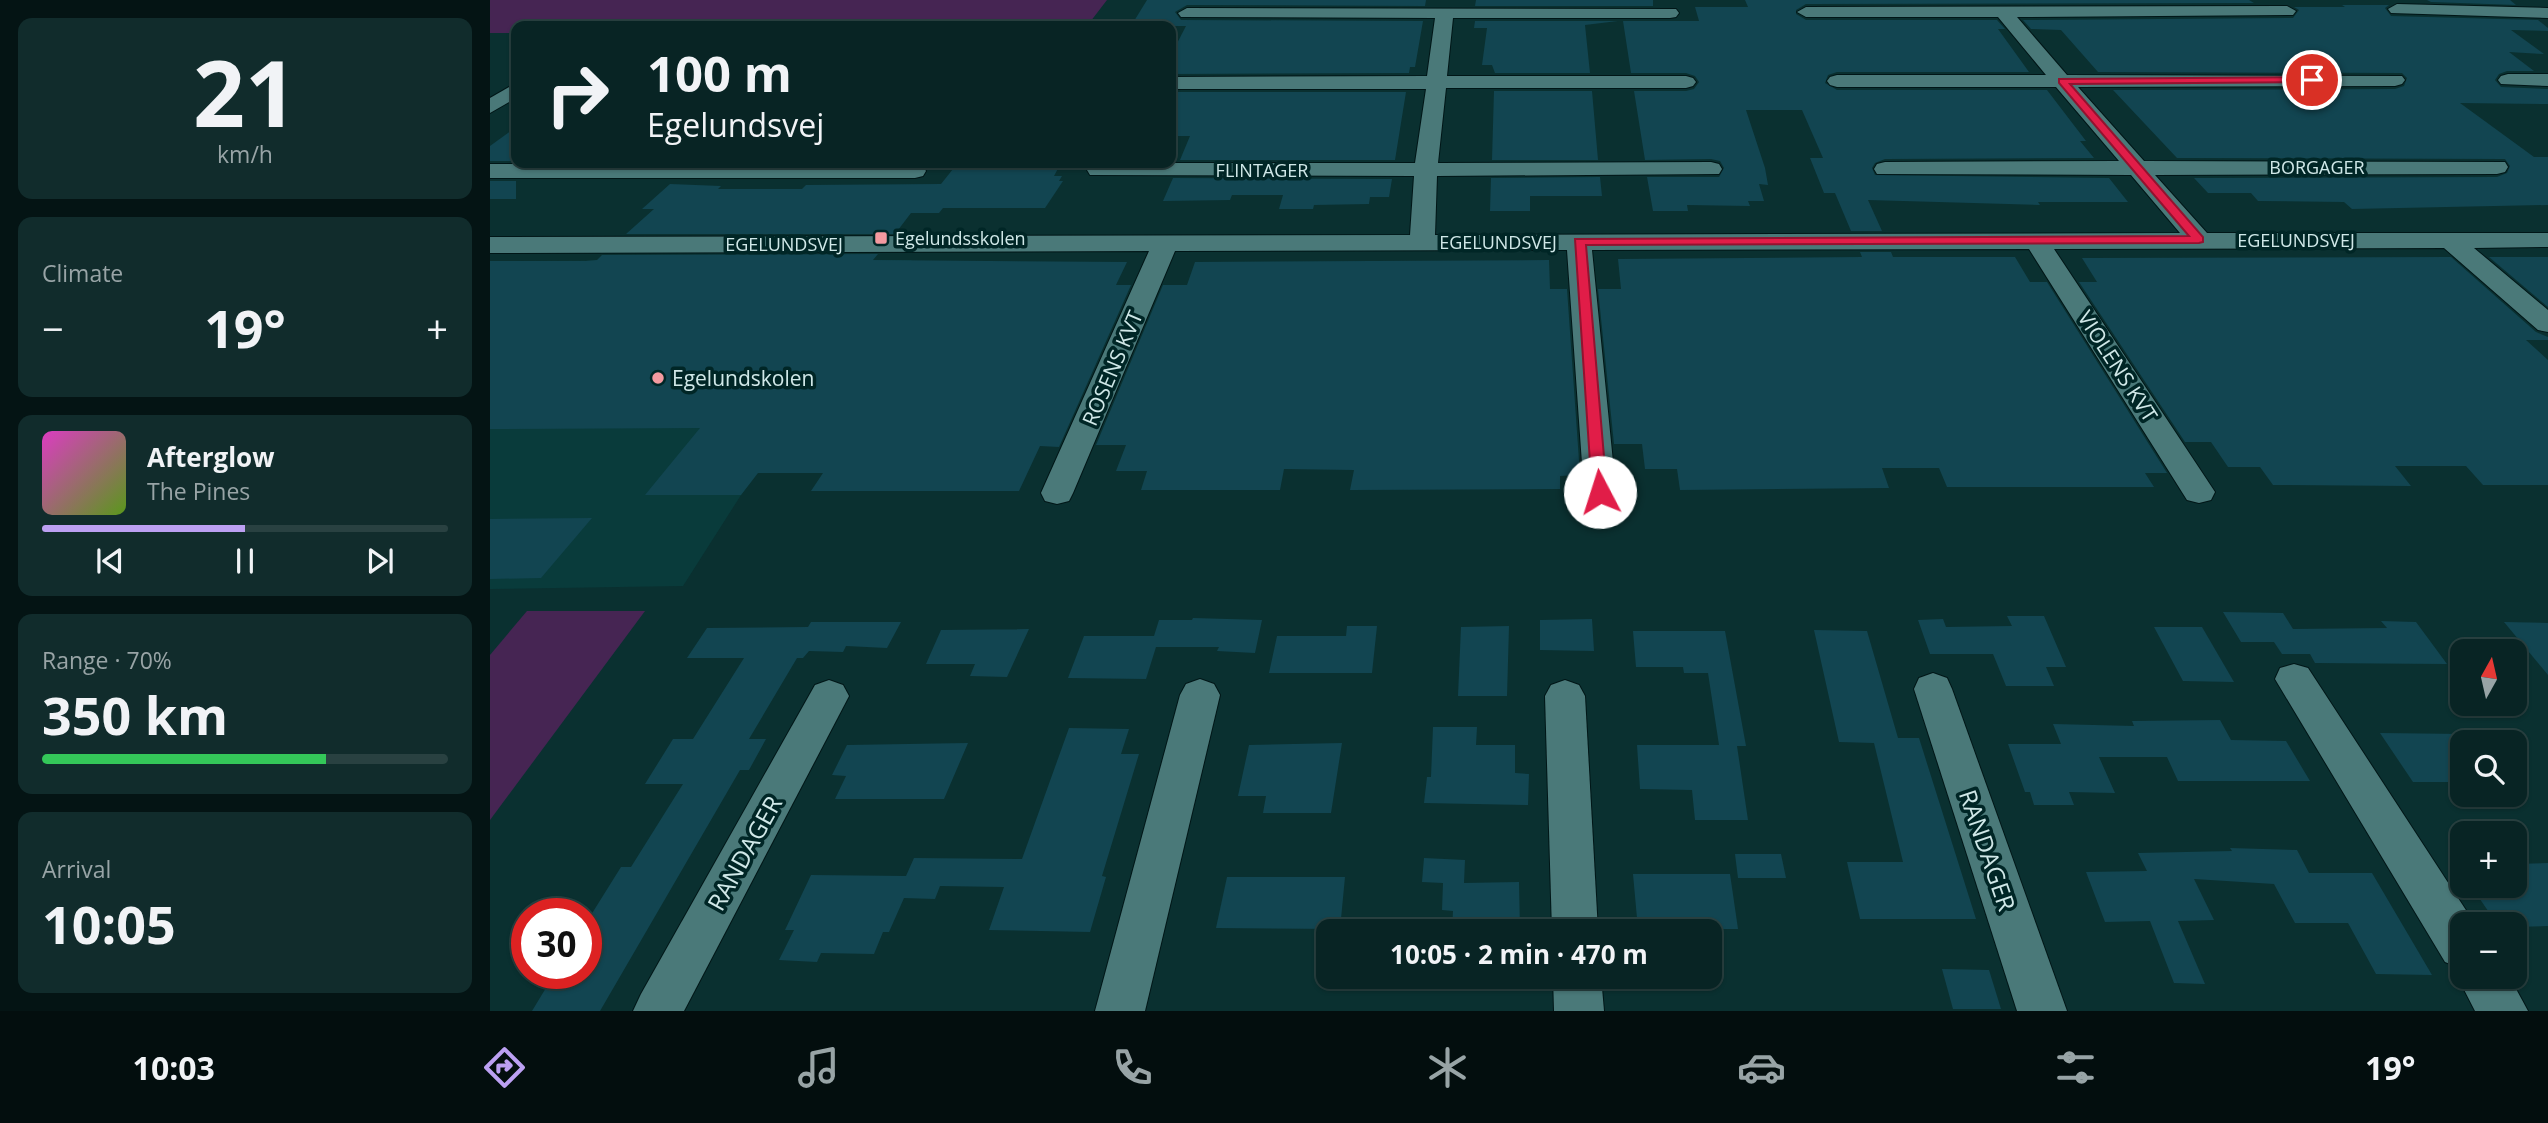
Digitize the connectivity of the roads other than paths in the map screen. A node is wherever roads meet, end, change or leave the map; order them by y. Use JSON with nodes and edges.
{"nodes":[{"id":1,"x":2397,"y":9,"type":"dead end"},
{"id":2,"x":2287,"y":11,"type":"dead end"},
{"id":3,"x":1806,"y":12,"type":"dead end"},
{"id":4,"x":2003,"y":12,"type":"junction"},
{"id":5,"x":1187,"y":13,"type":"dead end"},
{"id":6,"x":1445,"y":13,"type":"junction"},
{"id":7,"x":1670,"y":13,"type":"dead end"},
{"id":8,"x":2548,"y":13,"type":"edge"},
{"id":9,"x":2395,"y":80,"type":"dead end"},
{"id":10,"x":2508,"y":80,"type":"dead end"},
{"id":11,"x":2548,"y":80,"type":"edge"},
{"id":12,"x":1837,"y":81,"type":"dead end"},
{"id":13,"x":2062,"y":81,"type":"junction"},
{"id":14,"x":1437,"y":82,"type":"junction"},
{"id":15,"x":1686,"y":82,"type":"dead end"},
{"id":16,"x":1176,"y":83,"type":"edge"},
{"id":17,"x":490,"y":85,"type":"edge"},
{"id":18,"x":511,"y":87,"type":"edge"},
{"id":19,"x":511,"y":91,"type":"edge"},
{"id":20,"x":490,"y":107,"type":"edge"},
{"id":21,"x":2497,"y":167,"type":"dead end"},
{"id":22,"x":2137,"y":168,"type":"junction"},
{"id":23,"x":1426,"y":169,"type":"junction"},
{"id":24,"x":1711,"y":169,"type":"dead end"},
{"id":25,"x":1885,"y":169,"type":"dead end"},
{"id":26,"x":1098,"y":170,"type":"dead end"},
{"id":27,"x":915,"y":171,"type":"dead end"},
{"id":28,"x":490,"y":172,"type":"edge"},
{"id":29,"x":2036,"y":240,"type":"junction"},
{"id":30,"x":2199,"y":240,"type":"junction"},
{"id":31,"x":2450,"y":240,"type":"junction"},
{"id":32,"x":2548,"y":240,"type":"edge"},
{"id":33,"x":1166,"y":242,"type":"junction"},
{"id":34,"x":1422,"y":242,"type":"junction"},
{"id":35,"x":1579,"y":242,"type":"junction"},
{"id":36,"x":490,"y":245,"type":"edge"},
{"id":37,"x":2548,"y":324,"type":"edge"},
{"id":38,"x":1600,"y":492,"type":"dead end"},
{"id":39,"x":2199,"y":492,"type":"dead end"},
{"id":40,"x":1057,"y":493,"type":"dead end"},
{"id":41,"x":2294,"y":679,"type":"dead end"},
{"id":42,"x":1933,"y":689,"type":"dead end"},
{"id":43,"x":1200,"y":695,"type":"dead end"},
{"id":44,"x":829,"y":696,"type":"dead end"},
{"id":45,"x":1565,"y":696,"type":"dead end"},
{"id":46,"x":1574,"y":919,"type":"edge"},
{"id":47,"x":2450,"y":927,"type":"edge"},
{"id":48,"x":1577,"y":989,"type":"edge"},
{"id":49,"x":2490,"y":989,"type":"edge"},
{"id":50,"x":658,"y":1011,"type":"edge"},
{"id":51,"x":1120,"y":1011,"type":"edge"},
{"id":52,"x":1578,"y":1011,"type":"edge"},
{"id":53,"x":2042,"y":1011,"type":"edge"},
{"id":54,"x":2503,"y":1011,"type":"edge"}],
"edges":[{"from":1,"to":8,"type":"street"},
{"from":2,"to":4,"type":"street"},
{"from":3,"to":4,"type":"street"},
{"from":4,"to":13,"type":"street"},
{"from":5,"to":6,"type":"street"},
{"from":6,"to":7,"type":"street"},
{"from":6,"to":14,"type":"street"},
{"from":9,"to":13,"type":"street"},
{"from":10,"to":11,"type":"street"},
{"from":12,"to":13,"type":"street"},
{"from":13,"to":22,"type":"street"},
{"from":14,"to":15,"type":"street"},
{"from":14,"to":16,"type":"street"},
{"from":14,"to":23,"type":"street"},
{"from":17,"to":18,"type":"street"},
{"from":19,"to":20,"type":"street"},
{"from":21,"to":22,"type":"street","name":"BORGAGER"},
{"from":22,"to":25,"type":"street","name":"BORGAGER"},
{"from":22,"to":30,"type":"street"},
{"from":23,"to":24,"type":"street","name":"FLINTAGER"},
{"from":23,"to":26,"type":"street","name":"FLINTAGER"},
{"from":23,"to":34,"type":"street"},
{"from":27,"to":28,"type":"street"},
{"from":29,"to":30,"type":"street","name":"EGELUNDSVEJ"},
{"from":29,"to":35,"type":"street","name":"EGELUNDSVEJ"},
{"from":29,"to":39,"type":"street","name":"VIOLENS KVT"},
{"from":30,"to":31,"type":"street","name":"EGELUNDSVEJ"},
{"from":31,"to":32,"type":"street","name":"EGELUNDSVEJ"},
{"from":31,"to":37,"type":"street"},
{"from":33,"to":34,"type":"street","name":"EGELUNDSVEJ"},
{"from":33,"to":36,"type":"street","name":"EGELUNDSVEJ"},
{"from":33,"to":40,"type":"street","name":"ROSENS KVT"},
{"from":34,"to":35,"type":"street","name":"EGELUNDSVEJ"},
{"from":35,"to":38,"type":"street"},
{"from":41,"to":47,"type":"street"},
{"from":42,"to":53,"type":"street","name":"RANDAGER"},
{"from":43,"to":51,"type":"street"},
{"from":44,"to":50,"type":"street","name":"RANDAGER"},
{"from":45,"to":46,"type":"street"},
{"from":48,"to":52,"type":"street"},
{"from":49,"to":54,"type":"street"}]}
